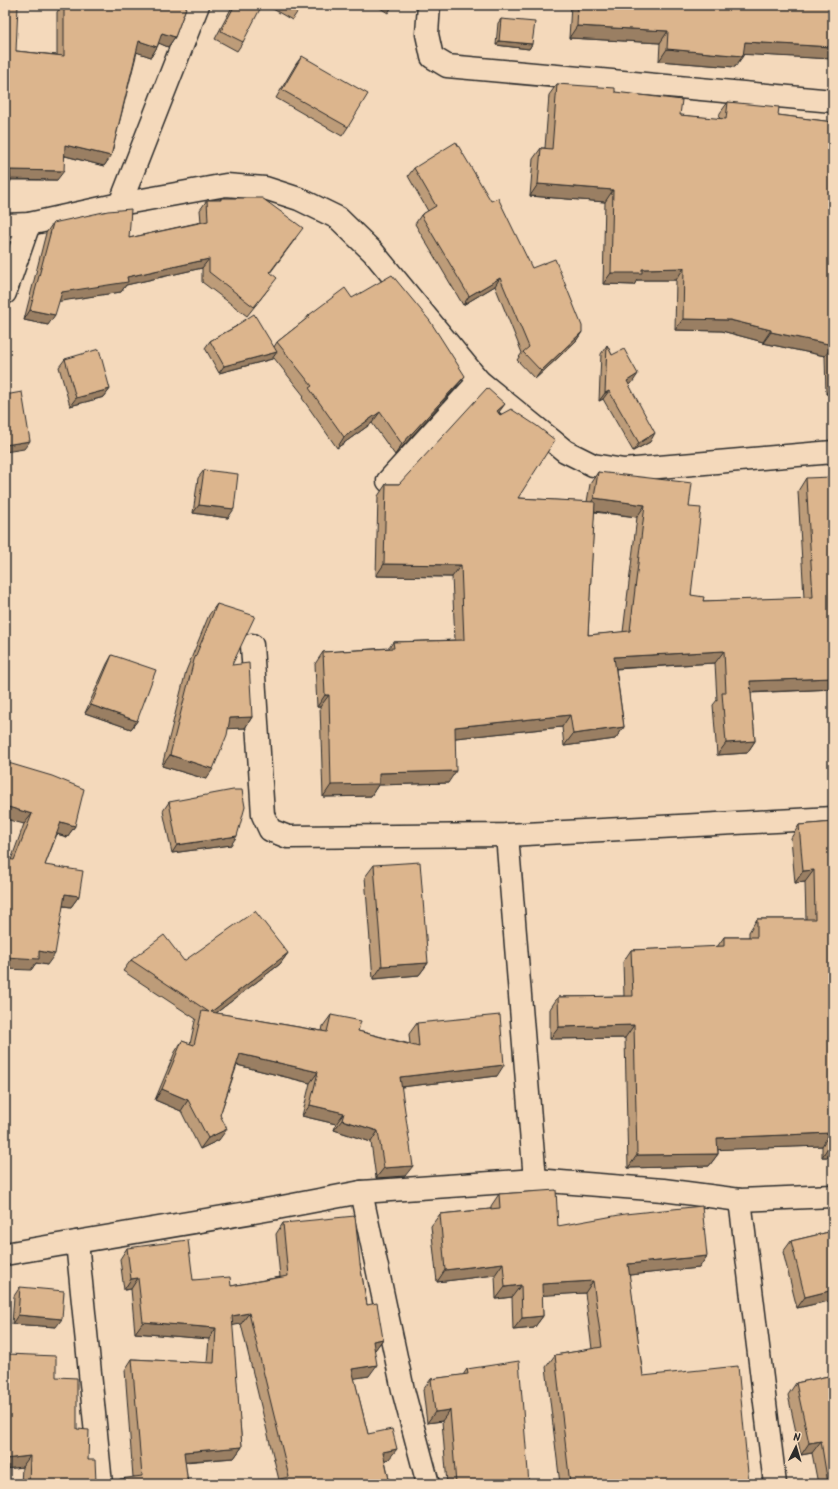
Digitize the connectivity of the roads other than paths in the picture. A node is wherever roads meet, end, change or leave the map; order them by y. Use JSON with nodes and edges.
{"nodes":[{"id":1,"x":198,"y":5,"type":"edge"},
{"id":2,"x":429,"y":5,"type":"edge"},
{"id":3,"x":833,"y":101,"type":"edge"},
{"id":4,"x":120,"y":204,"type":"junction"},
{"id":5,"x":29,"y":224,"type":"junction"},
{"id":6,"x":5,"y":225,"type":"edge"},
{"id":7,"x":5,"y":294,"type":"edge"},
{"id":8,"x":479,"y":381,"type":"junction"},
{"id":9,"x":833,"y":452,"type":"edge"},
{"id":10,"x":388,"y":481,"type":"dead end"},
{"id":11,"x":252,"y":645,"type":"dead end"},
{"id":12,"x":833,"y":818,"type":"edge"},
{"id":13,"x":507,"y":835,"type":"junction"},
{"id":14,"x":535,"y":1180,"type":"junction"},
{"id":15,"x":361,"y":1192,"type":"junction"},
{"id":16,"x":833,"y":1196,"type":"edge"},
{"id":17,"x":740,"y":1200,"type":"junction"},
{"id":18,"x":77,"y":1242,"type":"junction"},
{"id":19,"x":5,"y":1254,"type":"edge"},
{"id":20,"x":101,"y":1484,"type":"edge"},
{"id":21,"x":428,"y":1484,"type":"edge"},
{"id":22,"x":776,"y":1484,"type":"edge"}],
"edges":[{"from":1,"to":4,"type":"street"},
{"from":2,"to":3,"type":"street"},
{"from":4,"to":5,"type":"street"},
{"from":4,"to":8,"type":"street"},
{"from":5,"to":6,"type":"street"},
{"from":5,"to":7,"type":"street"},
{"from":8,"to":9,"type":"street"},
{"from":8,"to":10,"type":"street"},
{"from":11,"to":13,"type":"street"},
{"from":12,"to":13,"type":"street"},
{"from":13,"to":14,"type":"street"},
{"from":14,"to":15,"type":"street"},
{"from":14,"to":17,"type":"street"},
{"from":15,"to":18,"type":"street"},
{"from":15,"to":21,"type":"street"},
{"from":16,"to":17,"type":"street"},
{"from":17,"to":22,"type":"street"},
{"from":18,"to":19,"type":"street"},
{"from":18,"to":20,"type":"street"}]}
